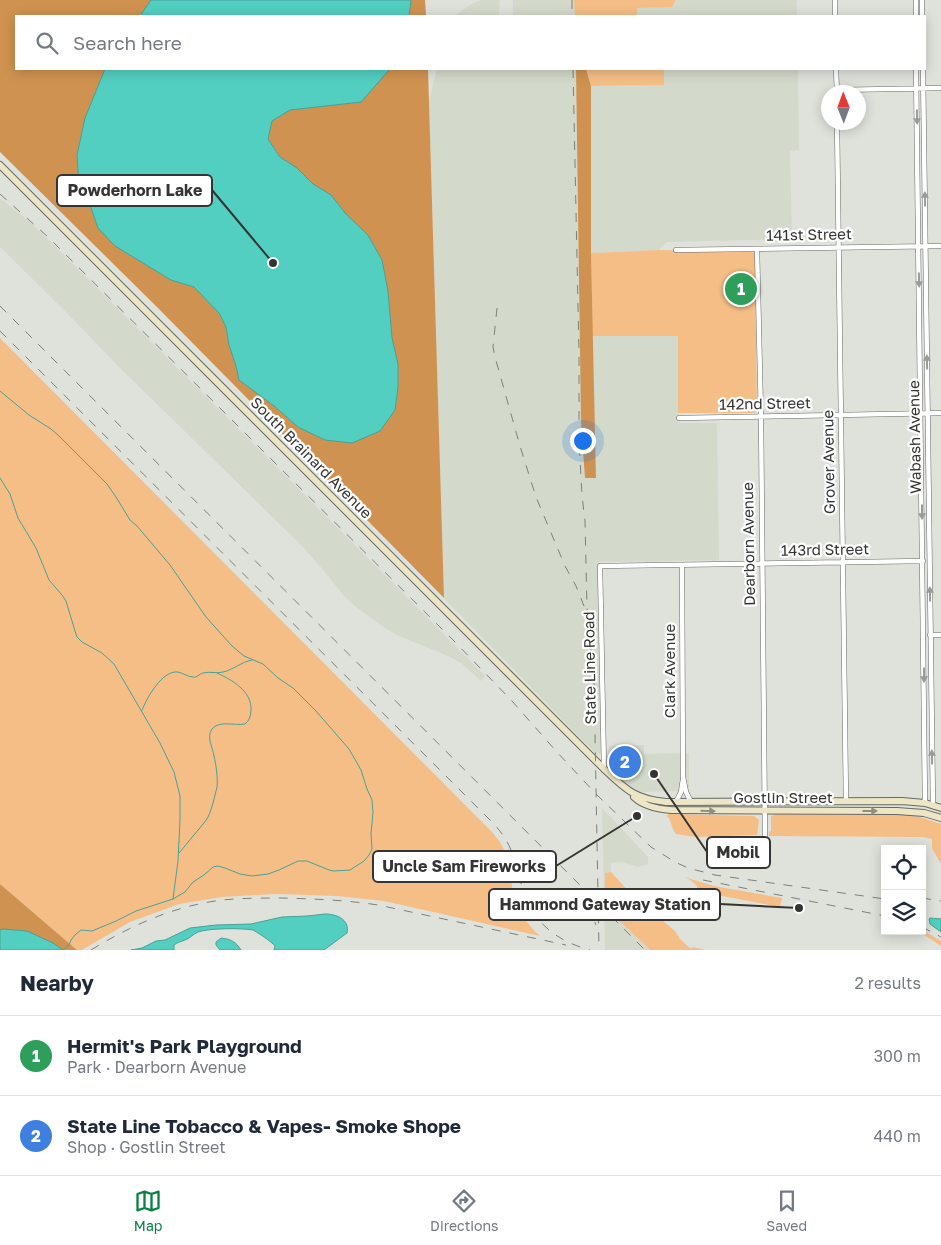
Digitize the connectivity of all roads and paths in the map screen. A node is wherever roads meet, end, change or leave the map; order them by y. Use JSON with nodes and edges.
{"nodes":[{"id":1,"x":835,"y":0,"type":"edge"},
{"id":2,"x":916,"y":0,"type":"edge"},
{"id":3,"x":922,"y":0,"type":"edge"},
{"id":4,"x":836,"y":15,"type":"edge"},
{"id":5,"x":916,"y":15,"type":"edge"},
{"id":6,"x":922,"y":15,"type":"edge"},
{"id":7,"x":836,"y":70,"type":"edge"},
{"id":8,"x":916,"y":70,"type":"edge"},
{"id":9,"x":923,"y":70,"type":"edge"},
{"id":10,"x":837,"y":85,"type":"edge"},
{"id":11,"x":917,"y":88,"type":"junction"},
{"id":12,"x":923,"y":88,"type":"junction"},
{"id":13,"x":941,"y":88,"type":"edge"},
{"id":14,"x":866,"y":90,"type":"edge"},
{"id":15,"x":837,"y":130,"type":"edge"},
{"id":16,"x":0,"y":165,"type":"edge"},
{"id":17,"x":919,"y":246,"type":"junction"},
{"id":18,"x":926,"y":246,"type":"junction"},
{"id":19,"x":941,"y":246,"type":"edge"},
{"id":20,"x":839,"y":247,"type":"junction"},
{"id":21,"x":756,"y":248,"type":"junction"},
{"id":22,"x":676,"y":250,"type":"dead end"},
{"id":23,"x":921,"y":413,"type":"junction"},
{"id":24,"x":941,"y":413,"type":"edge"},
{"id":25,"x":928,"y":414,"type":"junction"},
{"id":26,"x":841,"y":415,"type":"junction"},
{"id":27,"x":761,"y":416,"type":"junction"},
{"id":28,"x":679,"y":418,"type":"dead end"},
{"id":29,"x":922,"y":561,"type":"junction"},
{"id":30,"x":930,"y":561,"type":"junction"},
{"id":31,"x":843,"y":563,"type":"junction"},
{"id":32,"x":762,"y":564,"type":"junction"},
{"id":33,"x":682,"y":565,"type":"junction"},
{"id":34,"x":600,"y":566,"type":"joint"},
{"id":35,"x":923,"y":635,"type":"junction"},
{"id":36,"x":930,"y":635,"type":"junction"},
{"id":37,"x":941,"y":635,"type":"edge"},
{"id":38,"x":604,"y":769,"type":"junction"},
{"id":39,"x":683,"y":777,"type":"junction"},
{"id":40,"x":630,"y":792,"type":"junction"},
{"id":41,"x":846,"y":801,"type":"junction"},
{"id":42,"x":675,"y":802,"type":"junction"},
{"id":43,"x":692,"y":802,"type":"junction"},
{"id":44,"x":764,"y":802,"type":"junction"},
{"id":45,"x":925,"y":803,"type":"junction"},
{"id":46,"x":933,"y":806,"type":"junction"},
{"id":47,"x":941,"y":808,"type":"edge"},
{"id":48,"x":765,"y":811,"type":"junction"},
{"id":49,"x":941,"y":818,"type":"edge"},
{"id":50,"x":765,"y":838,"type":"dead end"}],
"edges":[{"from":1,"to":4,"type":"street"},
{"from":2,"to":5,"type":"street"},
{"from":3,"to":6,"type":"street"},
{"from":7,"to":10,"type":"street"},
{"from":8,"to":11,"type":"street","name":"Wabash Avenue"},
{"from":9,"to":12,"type":"street","name":"Wabash Avenue"},
{"from":11,"to":12,"type":"street"},
{"from":11,"to":14,"type":"street"},
{"from":11,"to":17,"type":"street","name":"Wabash Avenue","one_way":true},
{"from":12,"to":13,"type":"street"},
{"from":18,"to":12,"type":"street","name":"Wabash Avenue","one_way":true},
{"from":15,"to":20,"type":"street","name":"Grover Avenue"},
{"from":16,"to":38,"type":"main road","name":"South Brainard Avenue"},
{"from":17,"to":18,"type":"street","name":"141st Street"},
{"from":17,"to":20,"type":"street","name":"141st Street"},
{"from":17,"to":23,"type":"street","name":"Wabash Avenue","one_way":true},
{"from":18,"to":19,"type":"street","name":"141st Street"},
{"from":25,"to":18,"type":"street","name":"Wabash Avenue","one_way":true},
{"from":20,"to":21,"type":"street","name":"141st Street"},
{"from":20,"to":26,"type":"street","name":"Grover Avenue"},
{"from":21,"to":22,"type":"street","name":"141st Street"},
{"from":21,"to":27,"type":"street","name":"Dearborn Avenue"},
{"from":23,"to":25,"type":"street","name":"142nd Street"},
{"from":23,"to":26,"type":"street","name":"142nd Street"},
{"from":23,"to":29,"type":"street","name":"Wabash Avenue","one_way":true},
{"from":24,"to":25,"type":"street","name":"142nd Street"},
{"from":25,"to":30,"type":"street","name":"Wabash Avenue"},
{"from":26,"to":27,"type":"street","name":"142nd Street"},
{"from":26,"to":31,"type":"street","name":"Grover Avenue"},
{"from":27,"to":28,"type":"street","name":"142nd Street"},
{"from":27,"to":32,"type":"street","name":"Dearborn Avenue"},
{"from":29,"to":30,"type":"street","name":"143rd Street"},
{"from":29,"to":31,"type":"street","name":"143rd Street"},
{"from":29,"to":35,"type":"street","name":"Wabash Avenue"},
{"from":36,"to":30,"type":"street","name":"Wabash Avenue","one_way":true},
{"from":31,"to":32,"type":"street","name":"143rd Street"},
{"from":31,"to":41,"type":"street","name":"Grover Avenue"},
{"from":32,"to":33,"type":"street","name":"143rd Street"},
{"from":32,"to":44,"type":"street","name":"Dearborn Avenue"},
{"from":33,"to":34,"type":"street","name":"143rd Street"},
{"from":33,"to":39,"type":"street","name":"Clark Avenue"},
{"from":34,"to":38,"type":"street","name":"State Line Road"},
{"from":35,"to":36,"type":"street"},
{"from":35,"to":45,"type":"street","name":"Wabash Avenue","one_way":true},
{"from":36,"to":37,"type":"street"},
{"from":46,"to":36,"type":"street","name":"Wabash Avenue","one_way":true},
{"from":38,"to":40,"type":"main road","name":"Gostlin Street"},
{"from":39,"to":42,"type":"street","name":"Clark Avenue"},
{"from":39,"to":43,"type":"street","name":"Clark Avenue"},
{"from":40,"to":42,"type":"main road","name":"Gostlin Street"},
{"from":40,"to":48,"type":"main road","name":"Gostlin Street","one_way":true},
{"from":41,"to":44,"type":"main road","name":"Gostlin Street"},
{"from":41,"to":45,"type":"main road","name":"Gostlin Street"},
{"from":42,"to":43,"type":"main road","name":"Gostlin Street"},
{"from":43,"to":44,"type":"main road","name":"Gostlin Street"},
{"from":44,"to":48,"type":"street","name":"Dearborn Avenue"},
{"from":45,"to":46,"type":"main road","name":"Gostlin Street"},
{"from":46,"to":47,"type":"main road","name":"Gostlin Street"},
{"from":48,"to":49,"type":"main road","name":"Gostlin Street","one_way":true},
{"from":48,"to":50,"type":"street","name":"Dearborn Avenue"}]}
